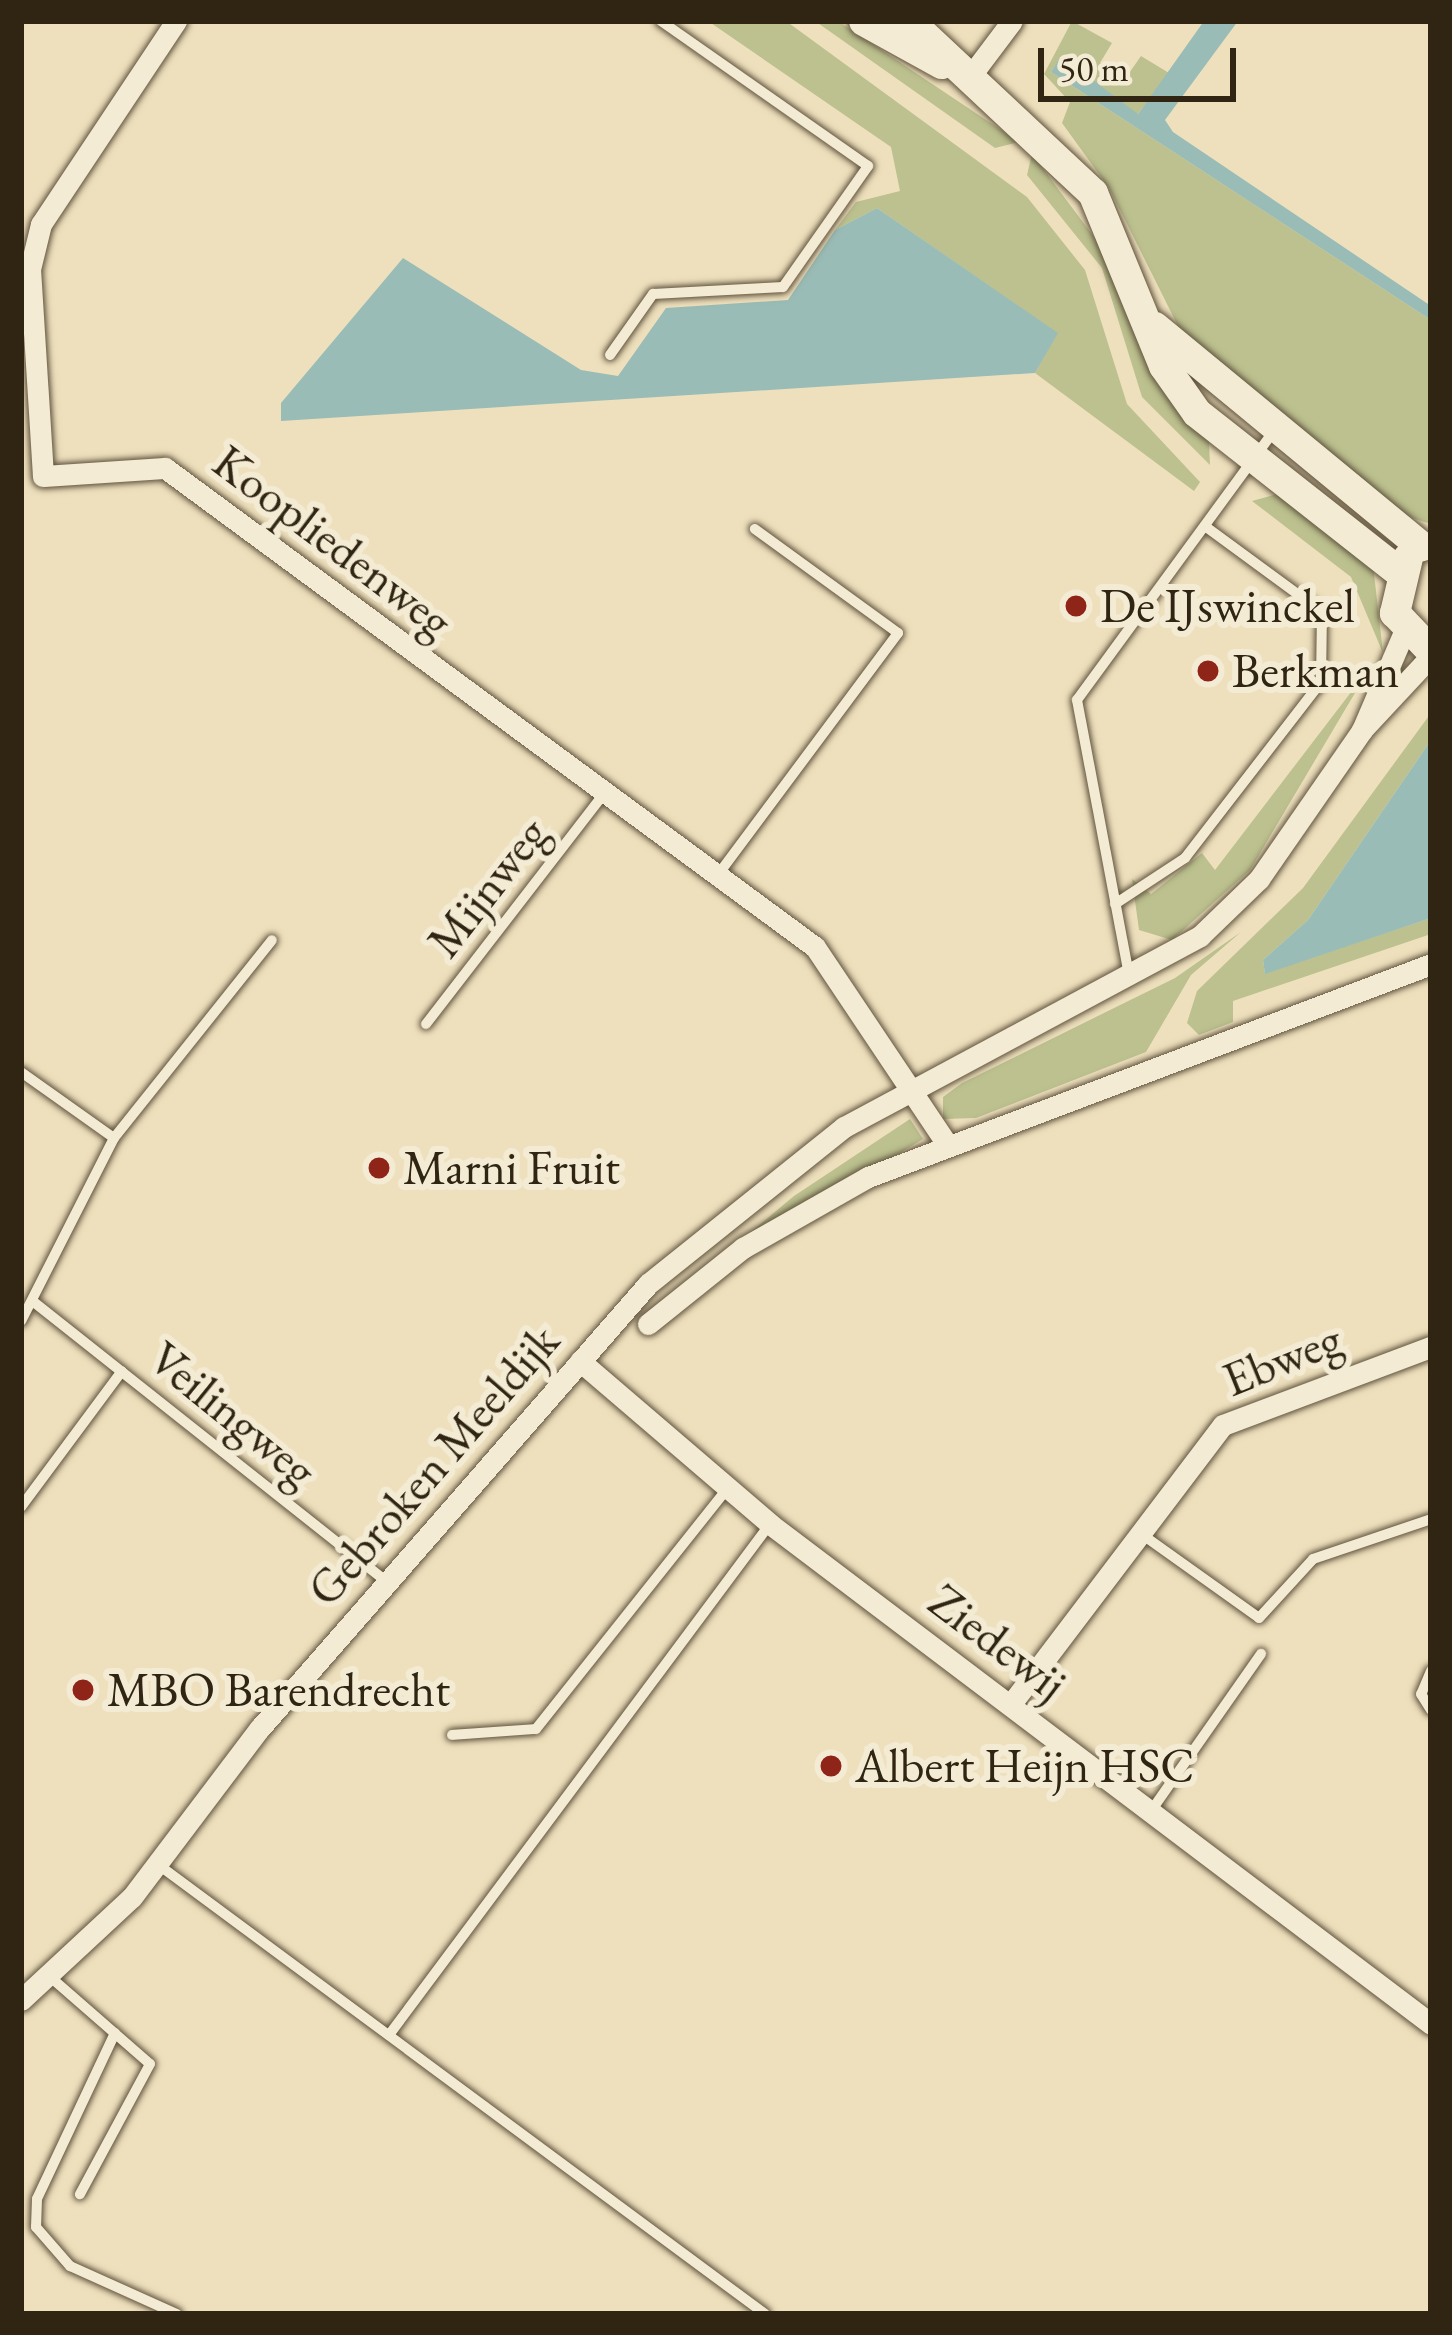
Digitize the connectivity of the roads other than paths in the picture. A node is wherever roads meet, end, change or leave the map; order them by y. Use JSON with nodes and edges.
{"nodes":[{"id":1,"x":176,"y":21,"type":"edge"},
{"id":2,"x":662,"y":21,"type":"edge"},
{"id":3,"x":864,"y":21,"type":"edge"},
{"id":4,"x":909,"y":21,"type":"edge"},
{"id":5,"x":1012,"y":21,"type":"edge"},
{"id":6,"x":969,"y":78,"type":"junction"},
{"id":7,"x":1155,"y":327,"type":"junction"},
{"id":8,"x":610,"y":355,"type":"dead end"},
{"id":9,"x":1274,"y":430,"type":"junction"},
{"id":10,"x":1250,"y":462,"type":"junction"},
{"id":11,"x":32,"y":476,"type":"edge"},
{"id":12,"x":1204,"y":526,"type":"junction"},
{"id":13,"x":755,"y":529,"type":"dead end"},
{"id":14,"x":1426,"y":544,"type":"edge"},
{"id":15,"x":1398,"y":571,"type":"junction"},
{"id":16,"x":1404,"y":632,"type":"junction"},
{"id":17,"x":1431,"y":654,"type":"edge"},
{"id":18,"x":1362,"y":730,"type":"junction"},
{"id":19,"x":604,"y":794,"type":"junction"},
{"id":20,"x":717,"y":876,"type":"junction"},
{"id":21,"x":1115,"y":904,"type":"junction"},
{"id":22,"x":272,"y":940,"type":"dead end"},
{"id":23,"x":1431,"y":964,"type":"edge"},
{"id":24,"x":1130,"y":978,"type":"junction"},
{"id":25,"x":425,"y":1024,"type":"dead end"},
{"id":26,"x":21,"y":1072,"type":"edge"},
{"id":27,"x":906,"y":1089,"type":"junction"},
{"id":28,"x":114,"y":1138,"type":"junction"},
{"id":29,"x":946,"y":1143,"type":"junction"},
{"id":30,"x":35,"y":1303,"type":"junction"},
{"id":31,"x":21,"y":1321,"type":"edge"},
{"id":32,"x":648,"y":1324,"type":"dead end"},
{"id":33,"x":1431,"y":1347,"type":"edge"},
{"id":34,"x":580,"y":1361,"type":"junction"},
{"id":35,"x":122,"y":1371,"type":"junction"},
{"id":36,"x":727,"y":1490,"type":"junction"},
{"id":37,"x":21,"y":1507,"type":"edge"},
{"id":38,"x":1431,"y":1520,"type":"edge"},
{"id":39,"x":770,"y":1524,"type":"junction"},
{"id":40,"x":1140,"y":1533,"type":"junction"},
{"id":41,"x":386,"y":1581,"type":"junction"},
{"id":42,"x":1261,"y":1654,"type":"dead end"},
{"id":43,"x":1431,"y":1671,"type":"edge"},
{"id":44,"x":1011,"y":1703,"type":"junction"},
{"id":45,"x":1431,"y":1710,"type":"edge"},
{"id":46,"x":452,"y":1735,"type":"dead end"},
{"id":47,"x":1151,"y":1811,"type":"junction"},
{"id":48,"x":156,"y":1863,"type":"junction"},
{"id":49,"x":48,"y":1975,"type":"junction"},
{"id":50,"x":21,"y":2000,"type":"edge"},
{"id":51,"x":1431,"y":2024,"type":"edge"},
{"id":52,"x":115,"y":2032,"type":"junction"},
{"id":53,"x":388,"y":2035,"type":"junction"},
{"id":54,"x":80,"y":2194,"type":"dead end"},
{"id":55,"x":177,"y":2314,"type":"edge"},
{"id":56,"x":766,"y":2314,"type":"edge"}],
"edges":[{"from":1,"to":11,"type":"street","name":"Koopliedenweg"},
{"from":2,"to":8,"type":"lane"},
{"from":3,"to":6,"type":"main road"},
{"from":4,"to":6,"type":"main road"},
{"from":5,"to":6,"type":"street"},
{"from":6,"to":7,"type":"main road"},
{"from":7,"to":9,"type":"main road"},
{"from":7,"to":10,"type":"main road"},
{"from":9,"to":10,"type":"lane"},
{"from":9,"to":14,"type":"main road"},
{"from":10,"to":12,"type":"lane"},
{"from":10,"to":15,"type":"main road"},
{"from":11,"to":19,"type":"street","name":"Koopliedenweg"},
{"from":12,"to":21,"type":"lane"},
{"from":12,"to":21,"type":"lane"},
{"from":13,"to":20,"type":"lane"},
{"from":14,"to":15,"type":"main road"},
{"from":15,"to":16,"type":"main road"},
{"from":16,"to":17,"type":"main road"},
{"from":16,"to":18,"type":"street","name":"Gebroken Meeldijk"},
{"from":17,"to":18,"type":"street","name":"Gebroken Meeldijk"},
{"from":18,"to":24,"type":"street","name":"Gebroken Meeldijk"},
{"from":19,"to":20,"type":"street","name":"Koopliedenweg"},
{"from":19,"to":25,"type":"lane","name":"Mijnweg"},
{"from":20,"to":27,"type":"street","name":"Koopliedenweg"},
{"from":21,"to":24,"type":"lane"},
{"from":22,"to":28,"type":"lane"},
{"from":23,"to":29,"type":"street"},
{"from":24,"to":27,"type":"street","name":"Gebroken Meeldijk"},
{"from":26,"to":28,"type":"lane"},
{"from":27,"to":29,"type":"street"},
{"from":27,"to":34,"type":"street","name":"Gebroken Meeldijk"},
{"from":28,"to":30,"type":"lane"},
{"from":29,"to":32,"type":"street"},
{"from":30,"to":31,"type":"lane"},
{"from":30,"to":35,"type":"lane","name":"Veilingweg"},
{"from":33,"to":40,"type":"street","name":"Ebweg"},
{"from":34,"to":36,"type":"street","name":"Ziedewij"},
{"from":34,"to":41,"type":"street","name":"Gebroken Meeldijk"},
{"from":35,"to":37,"type":"lane"},
{"from":35,"to":41,"type":"lane","name":"Veilingweg"},
{"from":36,"to":39,"type":"street","name":"Ziedewij"},
{"from":36,"to":46,"type":"lane"},
{"from":38,"to":40,"type":"lane"},
{"from":39,"to":44,"type":"street","name":"Ziedewij"},
{"from":39,"to":53,"type":"lane"},
{"from":40,"to":44,"type":"street","name":"Ebweg"},
{"from":41,"to":48,"type":"street","name":"Gebroken Meeldijk"},
{"from":42,"to":47,"type":"lane"},
{"from":43,"to":45,"type":"lane"},
{"from":44,"to":47,"type":"street","name":"Ziedewij"},
{"from":47,"to":51,"type":"street","name":"Ziedewij"},
{"from":48,"to":49,"type":"street","name":"Gebroken Meeldijk"},
{"from":48,"to":53,"type":"lane"},
{"from":49,"to":50,"type":"street","name":"Gebroken Meeldijk"},
{"from":49,"to":52,"type":"lane"},
{"from":52,"to":54,"type":"lane"},
{"from":52,"to":55,"type":"lane"},
{"from":53,"to":56,"type":"lane"}]}
